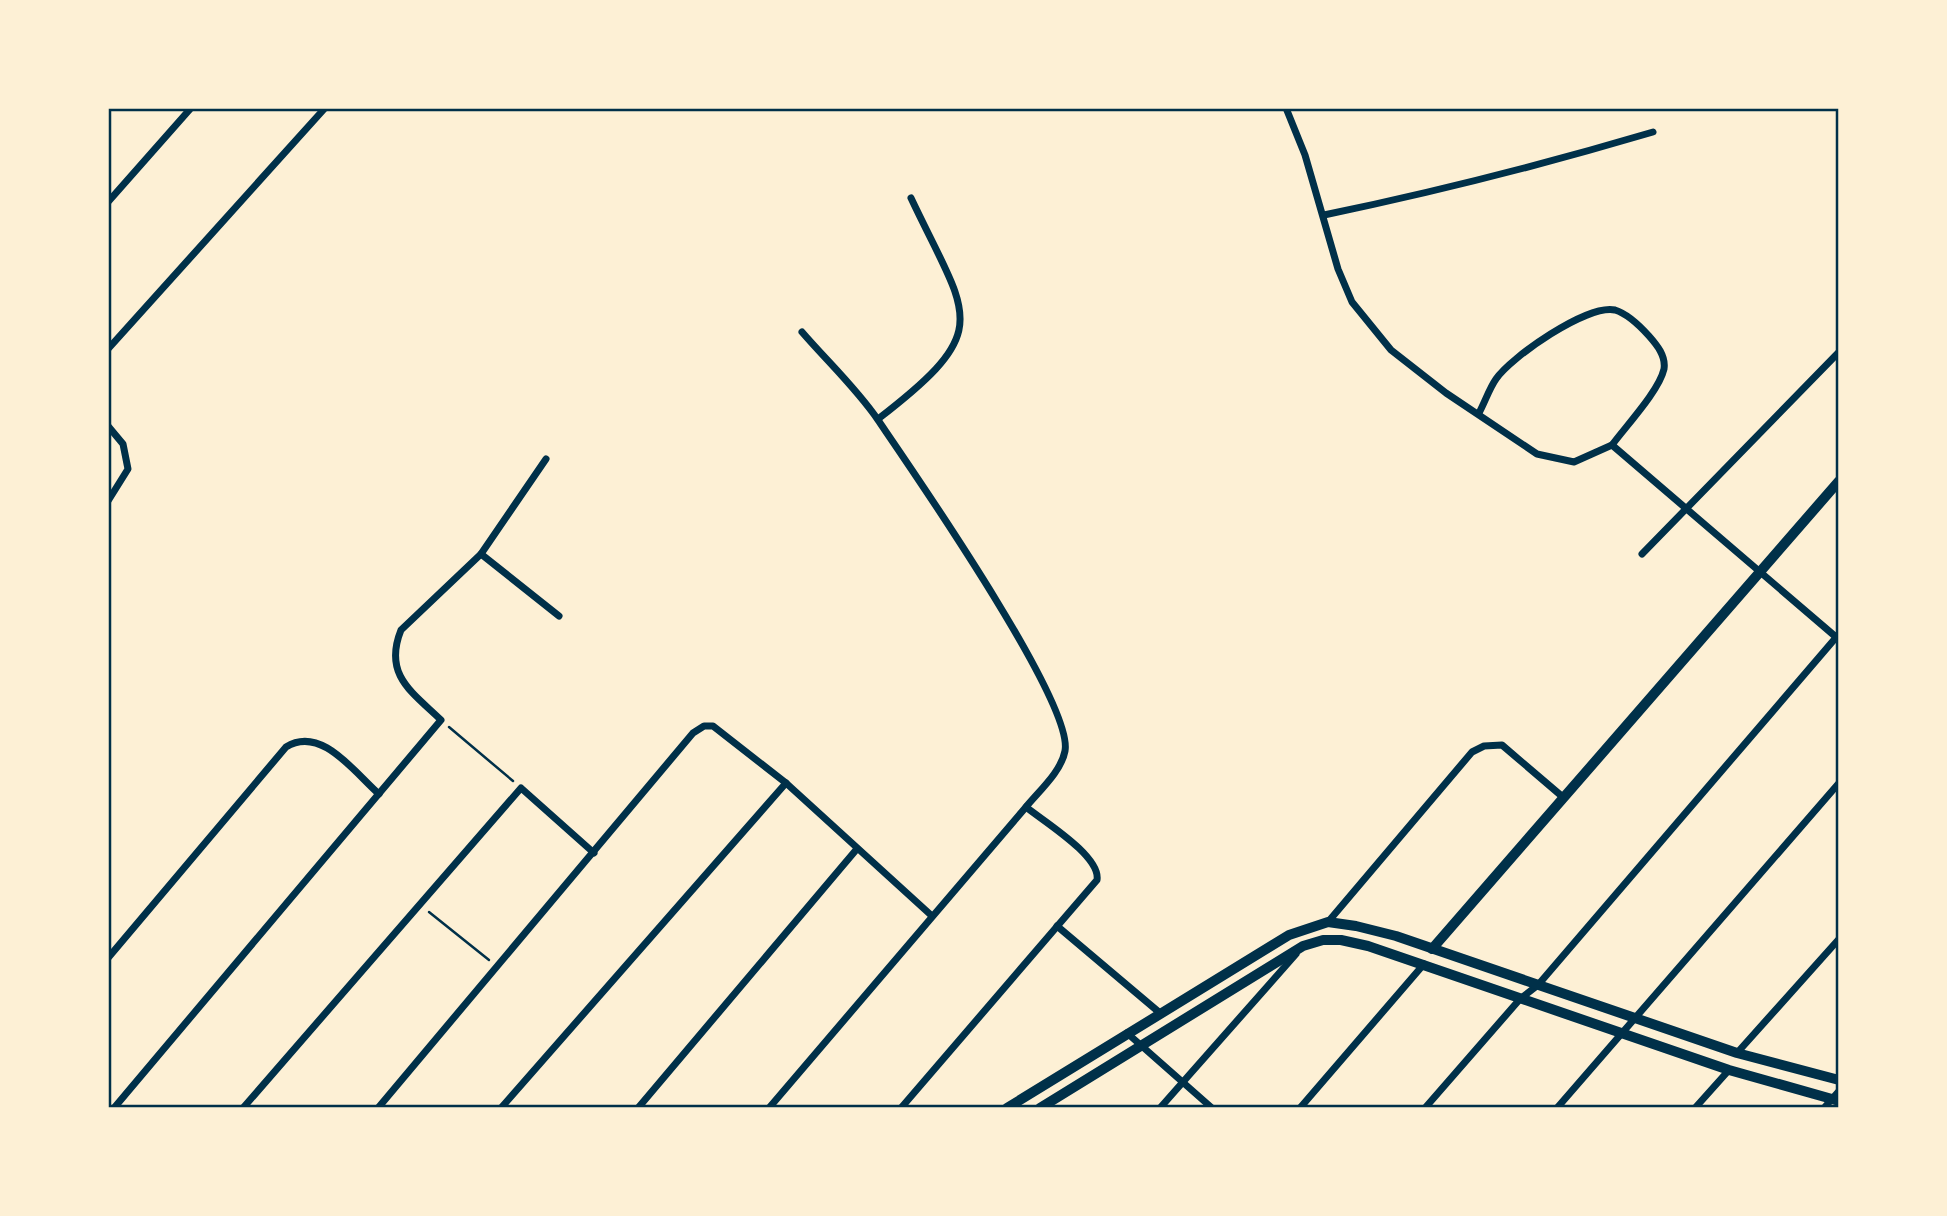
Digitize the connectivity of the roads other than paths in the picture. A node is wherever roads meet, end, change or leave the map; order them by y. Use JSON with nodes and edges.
{"nodes":[{"id":1,"x":191,"y":108,"type":"edge"},
{"id":2,"x":325,"y":108,"type":"edge"},
{"id":3,"x":1286,"y":108,"type":"edge"},
{"id":4,"x":1653,"y":132,"type":"dead end"},
{"id":5,"x":911,"y":198,"type":"dead end"},
{"id":6,"x":108,"y":202,"type":"edge"},
{"id":7,"x":1324,"y":215,"type":"junction"},
{"id":8,"x":802,"y":332,"type":"dead end"},
{"id":9,"x":108,"y":349,"type":"edge"},
{"id":10,"x":1839,"y":352,"type":"edge"},
{"id":11,"x":1479,"y":413,"type":"junction"},
{"id":12,"x":878,"y":419,"type":"junction"},
{"id":13,"x":108,"y":426,"type":"edge"},
{"id":14,"x":1612,"y":444,"type":"junction"},
{"id":15,"x":546,"y":459,"type":"dead end"},
{"id":16,"x":1839,"y":481,"type":"edge"},
{"id":17,"x":108,"y":501,"type":"edge"},
{"id":18,"x":1687,"y":506,"type":"junction"},
{"id":19,"x":481,"y":554,"type":"junction"},
{"id":20,"x":1642,"y":554,"type":"dead end"},
{"id":21,"x":1760,"y":568,"type":"junction"},
{"id":22,"x":559,"y":616,"type":"dead end"},
{"id":23,"x":1837,"y":635,"type":"edge"},
{"id":24,"x":786,"y":783,"type":"junction"},
{"id":25,"x":1839,"y":783,"type":"edge"},
{"id":26,"x":379,"y":794,"type":"junction"},
{"id":27,"x":1564,"y":798,"type":"junction"},
{"id":28,"x":1026,"y":807,"type":"junction"},
{"id":29,"x":856,"y":850,"type":"junction"},
{"id":30,"x":594,"y":853,"type":"junction"},
{"id":31,"x":932,"y":916,"type":"junction"},
{"id":32,"x":1328,"y":922,"type":"junction"},
{"id":33,"x":1057,"y":926,"type":"junction"},
{"id":34,"x":1839,"y":939,"type":"edge"},
{"id":35,"x":1303,"y":946,"type":"junction"},
{"id":36,"x":1432,"y":949,"type":"junction"},
{"id":37,"x":108,"y":958,"type":"edge"},
{"id":38,"x":1424,"y":964,"type":"junction"},
{"id":39,"x":1538,"y":985,"type":"junction"},
{"id":40,"x":1520,"y":999,"type":"junction"},
{"id":41,"x":1160,"y":1013,"type":"junction"},
{"id":42,"x":1637,"y":1018,"type":"junction"},
{"id":43,"x":1127,"y":1033,"type":"junction"},
{"id":44,"x":1621,"y":1035,"type":"junction"},
{"id":45,"x":1141,"y":1046,"type":"junction"},
{"id":46,"x":1737,"y":1053,"type":"junction"},
{"id":47,"x":1729,"y":1070,"type":"junction"},
{"id":48,"x":1839,"y":1080,"type":"edge"},
{"id":49,"x":1182,"y":1082,"type":"junction"},
{"id":50,"x":1839,"y":1091,"type":"edge"},
{"id":51,"x":1831,"y":1103,"type":"edge"},
{"id":52,"x":114,"y":1108,"type":"edge"},
{"id":53,"x":243,"y":1108,"type":"edge"},
{"id":54,"x":378,"y":1108,"type":"edge"},
{"id":55,"x":501,"y":1108,"type":"edge"},
{"id":56,"x":638,"y":1108,"type":"edge"},
{"id":57,"x":769,"y":1108,"type":"edge"},
{"id":58,"x":901,"y":1108,"type":"edge"},
{"id":59,"x":1007,"y":1108,"type":"edge"},
{"id":60,"x":1040,"y":1108,"type":"edge"},
{"id":61,"x":1160,"y":1108,"type":"edge"},
{"id":62,"x":1212,"y":1108,"type":"edge"},
{"id":63,"x":1300,"y":1108,"type":"edge"},
{"id":64,"x":1425,"y":1108,"type":"edge"},
{"id":65,"x":1557,"y":1108,"type":"edge"},
{"id":66,"x":1695,"y":1108,"type":"edge"}],
"edges":[{"from":1,"to":6,"type":"street"},
{"from":2,"to":9,"type":"street"},
{"from":3,"to":7,"type":"street"},
{"from":4,"to":7,"type":"street"},
{"from":5,"to":12,"type":"street"},
{"from":7,"to":11,"type":"street"},
{"from":8,"to":12,"type":"street"},
{"from":10,"to":18,"type":"street"},
{"from":11,"to":14,"type":"street"},
{"from":11,"to":14,"type":"street"},
{"from":12,"to":28,"type":"street"},
{"from":13,"to":17,"type":"street"},
{"from":14,"to":18,"type":"street"},
{"from":15,"to":19,"type":"street"},
{"from":16,"to":21,"type":"street"},
{"from":18,"to":20,"type":"street"},
{"from":18,"to":21,"type":"street"},
{"from":19,"to":22,"type":"street"},
{"from":19,"to":26,"type":"street"},
{"from":21,"to":23,"type":"street"},
{"from":21,"to":27,"type":"street"},
{"from":23,"to":39,"type":"street"},
{"from":24,"to":29,"type":"street"},
{"from":24,"to":30,"type":"street"},
{"from":24,"to":55,"type":"street"},
{"from":25,"to":42,"type":"street"},
{"from":26,"to":37,"type":"street"},
{"from":26,"to":52,"type":"street"},
{"from":27,"to":32,"type":"street"},
{"from":27,"to":36,"type":"street"},
{"from":28,"to":31,"type":"street"},
{"from":28,"to":33,"type":"street"},
{"from":29,"to":31,"type":"street"},
{"from":29,"to":56,"type":"street"},
{"from":30,"to":53,"type":"street"},
{"from":30,"to":54,"type":"street"},
{"from":31,"to":57,"type":"street"},
{"from":32,"to":36,"type":"main road"},
{"from":32,"to":41,"type":"main road"},
{"from":33,"to":41,"type":"street"},
{"from":33,"to":58,"type":"street"},
{"from":34,"to":46,"type":"street"},
{"from":35,"to":38,"type":"main road"},
{"from":35,"to":45,"type":"main road"},
{"from":35,"to":49,"type":"street"},
{"from":36,"to":39,"type":"main road"},
{"from":38,"to":40,"type":"main road"},
{"from":38,"to":63,"type":"street"},
{"from":39,"to":40,"type":"street"},
{"from":39,"to":42,"type":"main road"},
{"from":40,"to":44,"type":"main road"},
{"from":40,"to":64,"type":"street"},
{"from":41,"to":43,"type":"main road"},
{"from":42,"to":44,"type":"street"},
{"from":42,"to":46,"type":"main road"},
{"from":43,"to":45,"type":"street"},
{"from":43,"to":59,"type":"main road"},
{"from":44,"to":47,"type":"main road"},
{"from":44,"to":65,"type":"street"},
{"from":45,"to":49,"type":"street"},
{"from":45,"to":60,"type":"main road"},
{"from":46,"to":48,"type":"main road"},
{"from":47,"to":51,"type":"main road"},
{"from":47,"to":66,"type":"street"},
{"from":49,"to":61,"type":"street"},
{"from":49,"to":62,"type":"street"},
{"from":50,"to":51,"type":"street"}]}
